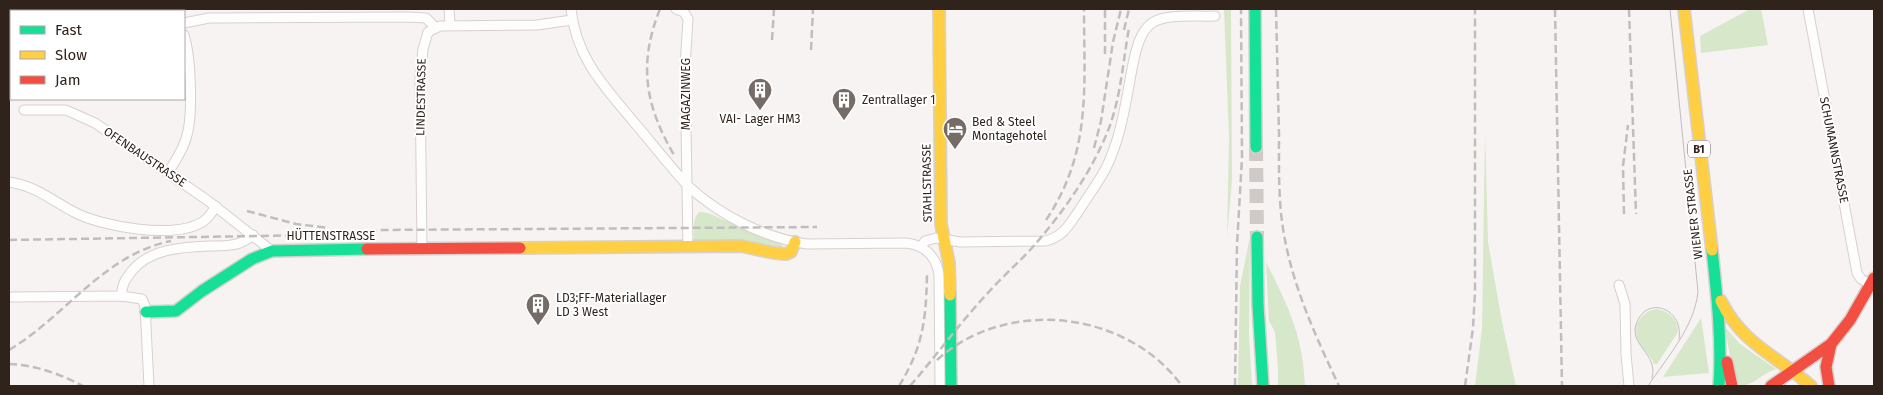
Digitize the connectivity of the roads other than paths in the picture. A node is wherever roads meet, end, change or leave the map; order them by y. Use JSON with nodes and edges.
{"nodes":[{"id":1,"x":449,"y":9,"type":"edge"},
{"id":2,"x":571,"y":9,"type":"edge"},
{"id":3,"x":676,"y":9,"type":"edge"},
{"id":4,"x":939,"y":9,"type":"edge"},
{"id":5,"x":1255,"y":9,"type":"edge"},
{"id":6,"x":1684,"y":9,"type":"edge"},
{"id":7,"x":1808,"y":9,"type":"edge"},
{"id":8,"x":1215,"y":16,"type":"dead end"},
{"id":9,"x":572,"y":20,"type":"junction"},
{"id":10,"x":185,"y":23,"type":"edge"},
{"id":11,"x":450,"y":25,"type":"junction"},
{"id":12,"x":435,"y":27,"type":"junction"},
{"id":13,"x":185,"y":41,"type":"edge"},
{"id":14,"x":24,"y":110,"type":"dead end"},
{"id":15,"x":1256,"y":147,"type":"tunnel mouth"},
{"id":16,"x":168,"y":173,"type":"junction"},
{"id":17,"x":9,"y":182,"type":"edge"},
{"id":18,"x":687,"y":185,"type":"junction"},
{"id":19,"x":216,"y":206,"type":"junction"},
{"id":20,"x":252,"y":235,"type":"junction"},
{"id":21,"x":1257,"y":236,"type":"tunnel mouth"},
{"id":22,"x":944,"y":239,"type":"junction"},
{"id":23,"x":796,"y":242,"type":"junction"},
{"id":24,"x":688,"y":247,"type":"junction"},
{"id":25,"x":921,"y":247,"type":"junction"},
{"id":26,"x":422,"y":250,"type":"junction"},
{"id":27,"x":272,"y":251,"type":"junction"},
{"id":28,"x":1872,"y":282,"type":"edge"},
{"id":29,"x":1619,"y":285,"type":"dead end"},
{"id":30,"x":1716,"y":289,"type":"junction"},
{"id":31,"x":122,"y":296,"type":"junction"},
{"id":32,"x":9,"y":297,"type":"edge"},
{"id":33,"x":146,"y":312,"type":"junction"},
{"id":34,"x":1719,"y":324,"type":"junction"},
{"id":35,"x":1831,"y":344,"type":"junction"},
{"id":36,"x":1793,"y":371,"type":"junction"},
{"id":37,"x":149,"y":386,"type":"edge"},
{"id":38,"x":940,"y":386,"type":"edge"},
{"id":39,"x":951,"y":386,"type":"edge"},
{"id":40,"x":1263,"y":386,"type":"edge"},
{"id":41,"x":1629,"y":386,"type":"edge"},
{"id":42,"x":1719,"y":386,"type":"edge"},
{"id":43,"x":1732,"y":386,"type":"edge"},
{"id":44,"x":1771,"y":386,"type":"edge"},
{"id":45,"x":1811,"y":386,"type":"edge"},
{"id":46,"x":1829,"y":386,"type":"edge"}],
"edges":[{"from":1,"to":11,"type":"street"},
{"from":2,"to":9,"type":"street"},
{"from":3,"to":18,"type":"street","name":"MAGAZINWEG"},
{"from":4,"to":22,"type":"main road","name":"STAHLSTRASSE"},
{"from":5,"to":15,"type":"main road"},
{"from":6,"to":30,"type":"main road","name":"WIENER STRASSE","number":"B1"},
{"from":7,"to":28,"type":"street","name":"SCHUMANNSTRASSE"},
{"from":8,"to":22,"type":"street"},
{"from":9,"to":11,"type":"street"},
{"from":9,"to":18,"type":"street"},
{"from":10,"to":12,"type":"street"},
{"from":11,"to":12,"type":"street"},
{"from":12,"to":26,"type":"street","name":"LINDESTRASSE"},
{"from":13,"to":16,"type":"street"},
{"from":14,"to":16,"type":"street","name":"OFENBAUSTRASSE"},
{"from":16,"to":19,"type":"street","name":"OFENBAUSTRASSE"},
{"from":17,"to":19,"type":"street"},
{"from":18,"to":23,"type":"street"},
{"from":18,"to":24,"type":"street"},
{"from":19,"to":20,"type":"street","name":"OFENBAUSTRASSE"},
{"from":20,"to":27,"type":"street","name":"HÜTTENSTRASSE"},
{"from":20,"to":31,"type":"street"},
{"from":21,"to":40,"type":"main road"},
{"from":22,"to":25,"type":"street"},
{"from":22,"to":39,"type":"main road","name":"STAHLSTRASSE"},
{"from":23,"to":24,"type":"main road","name":"HÜTTENSTRASSE"},
{"from":23,"to":25,"type":"street"},
{"from":24,"to":26,"type":"main road","name":"HÜTTENSTRASSE"},
{"from":25,"to":38,"type":"street"},
{"from":26,"to":27,"type":"main road","name":"HÜTTENSTRASSE"},
{"from":27,"to":33,"type":"main road"},
{"from":28,"to":35,"type":"main road"},
{"from":29,"to":41,"type":"street"},
{"from":30,"to":34,"type":"main road","name":"WIENER STRASSE","number":"B1"},
{"from":30,"to":36,"type":"main road","number":"B1"},
{"from":31,"to":32,"type":"street"},
{"from":31,"to":33,"type":"street"},
{"from":33,"to":37,"type":"street"},
{"from":34,"to":42,"type":"main road","name":"WIENER STRASSE"},
{"from":34,"to":43,"type":"main road","number":"B1"},
{"from":35,"to":36,"type":"main road"},
{"from":35,"to":46,"type":"main road"},
{"from":36,"to":44,"type":"main road"},
{"from":36,"to":45,"type":"main road"}]}
